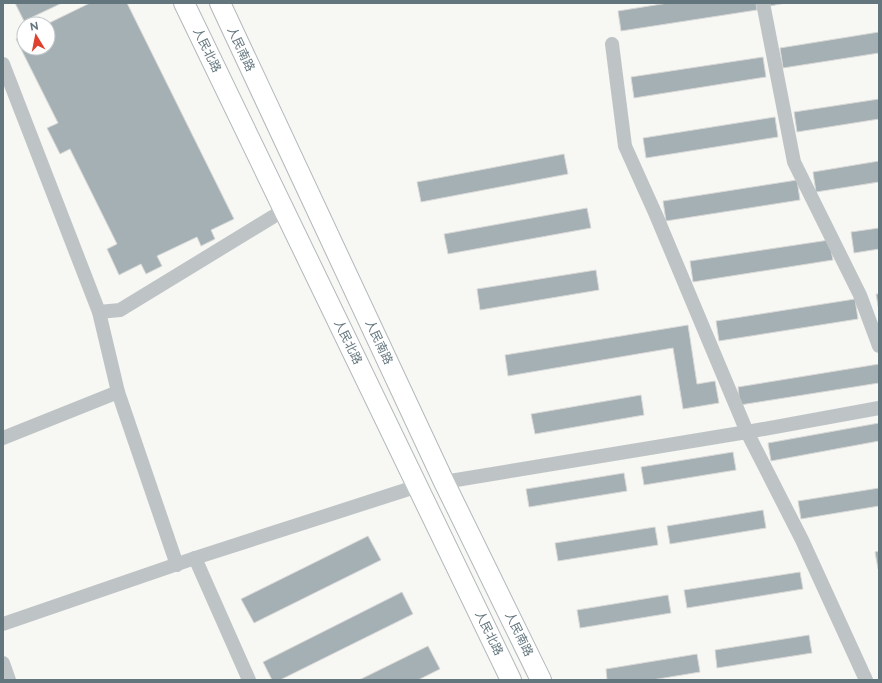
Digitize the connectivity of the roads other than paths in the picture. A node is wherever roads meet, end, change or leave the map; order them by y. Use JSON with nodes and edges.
{"nodes":[{"id":1,"x":184,"y":3,"type":"edge"},
{"id":2,"x":220,"y":3,"type":"edge"},
{"id":3,"x":763,"y":3,"type":"edge"},
{"id":4,"x":612,"y":44,"type":"dead end"},
{"id":5,"x":3,"y":64,"type":"edge"},
{"id":6,"x":284,"y":210,"type":"junction"},
{"id":7,"x":99,"y":312,"type":"junction"},
{"id":8,"x":879,"y":346,"type":"edge"},
{"id":9,"x":118,"y":392,"type":"junction"},
{"id":10,"x":879,"y":408,"type":"edge"},
{"id":11,"x":747,"y":432,"type":"junction"},
{"id":12,"x":3,"y":438,"type":"edge"},
{"id":13,"x":444,"y":482,"type":"junction"},
{"id":14,"x":418,"y":486,"type":"junction"},
{"id":15,"x":195,"y":558,"type":"junction"},
{"id":16,"x":177,"y":565,"type":"junction"},
{"id":17,"x":3,"y":624,"type":"edge"},
{"id":18,"x":3,"y":663,"type":"edge"},
{"id":19,"x":9,"y":680,"type":"edge"},
{"id":20,"x":249,"y":680,"type":"edge"},
{"id":21,"x":511,"y":680,"type":"edge"},
{"id":22,"x":541,"y":680,"type":"edge"},
{"id":23,"x":866,"y":680,"type":"edge"}],
"edges":[{"from":1,"to":6,"type":"main road","name":"人民北路"},
{"from":2,"to":13,"type":"main road","name":"人民南路"},
{"from":3,"to":8,"type":"street"},
{"from":4,"to":11,"type":"street"},
{"from":5,"to":7,"type":"street"},
{"from":6,"to":7,"type":"street"},
{"from":6,"to":14,"type":"main road","name":"人民北路"},
{"from":7,"to":9,"type":"street"},
{"from":9,"to":12,"type":"street"},
{"from":9,"to":16,"type":"street"},
{"from":10,"to":11,"type":"street"},
{"from":11,"to":13,"type":"street"},
{"from":11,"to":23,"type":"street"},
{"from":13,"to":22,"type":"main road","name":"人民南路"},
{"from":14,"to":15,"type":"street"},
{"from":14,"to":21,"type":"main road","name":"人民北路"},
{"from":15,"to":16,"type":"street"},
{"from":15,"to":20,"type":"street"},
{"from":16,"to":17,"type":"street"},
{"from":18,"to":19,"type":"street"}]}
